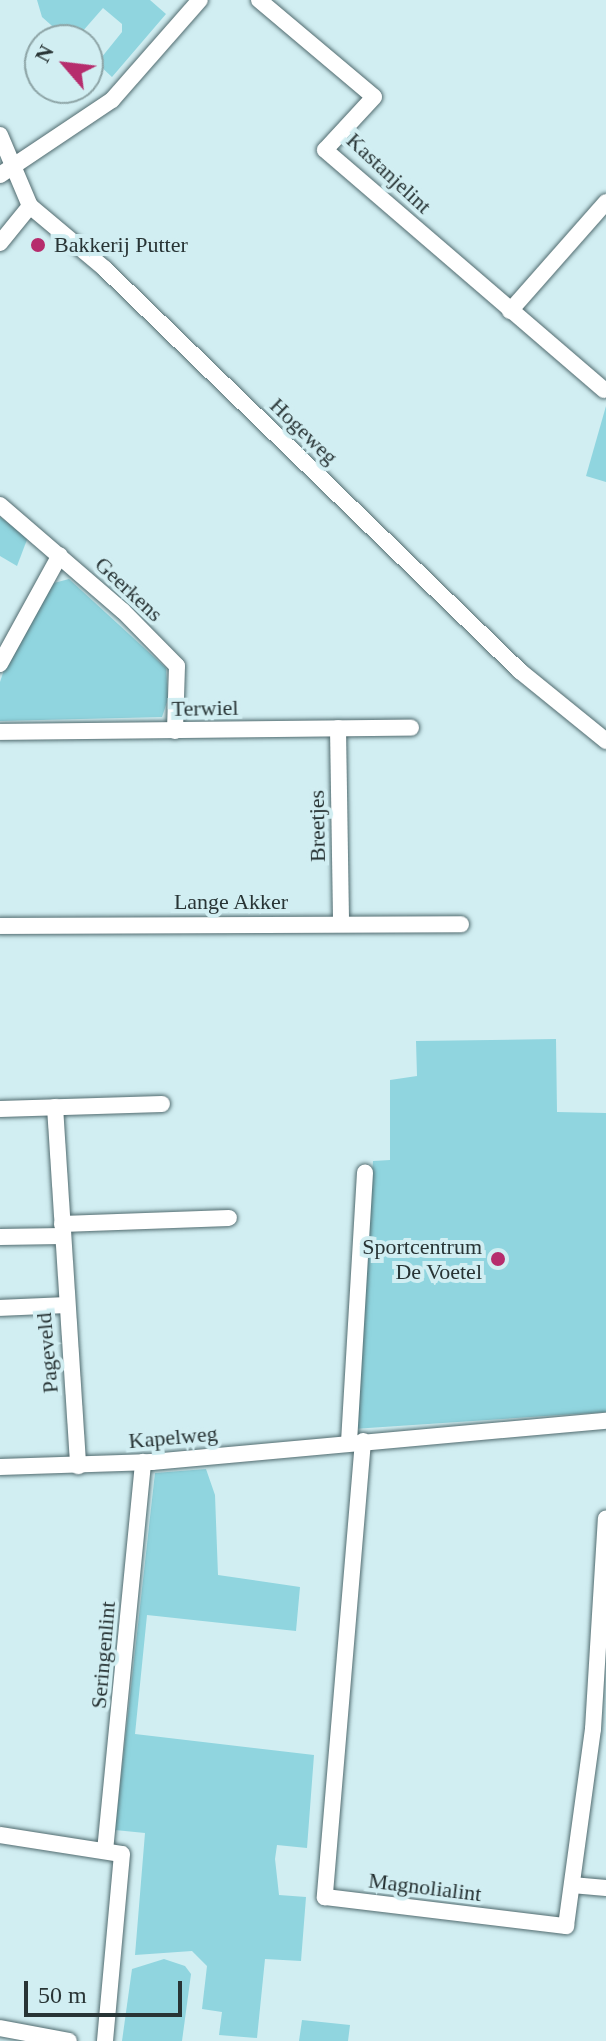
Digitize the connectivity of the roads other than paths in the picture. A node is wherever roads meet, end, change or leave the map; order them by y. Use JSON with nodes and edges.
{"nodes":[{"id":1,"x":200,"y":0,"type":"edge"},
{"id":2,"x":259,"y":0,"type":"edge"},
{"id":3,"x":0,"y":135,"type":"edge"},
{"id":4,"x":15,"y":165,"type":"junction"},
{"id":5,"x":0,"y":175,"type":"edge"},
{"id":6,"x":606,"y":202,"type":"edge"},
{"id":7,"x":30,"y":206,"type":"junction"},
{"id":8,"x":0,"y":243,"type":"edge"},
{"id":9,"x":510,"y":311,"type":"junction"},
{"id":10,"x":604,"y":390,"type":"dead end"},
{"id":11,"x":0,"y":505,"type":"edge"},
{"id":12,"x":60,"y":555,"type":"junction"},
{"id":13,"x":0,"y":664,"type":"edge"},
{"id":14,"x":338,"y":728,"type":"junction"},
{"id":15,"x":411,"y":728,"type":"dead end"},
{"id":16,"x":175,"y":731,"type":"junction"},
{"id":17,"x":0,"y":732,"type":"edge"},
{"id":18,"x":606,"y":741,"type":"edge"},
{"id":19,"x":341,"y":924,"type":"junction"},
{"id":20,"x":461,"y":924,"type":"dead end"},
{"id":21,"x":0,"y":926,"type":"edge"},
{"id":22,"x":162,"y":1104,"type":"dead end"},
{"id":23,"x":55,"y":1107,"type":"junction"},
{"id":24,"x":0,"y":1109,"type":"edge"},
{"id":25,"x":365,"y":1172,"type":"dead end"},
{"id":26,"x":229,"y":1218,"type":"dead end"},
{"id":27,"x":62,"y":1230,"type":"junction"},
{"id":28,"x":0,"y":1237,"type":"edge"},
{"id":29,"x":65,"y":1305,"type":"junction"},
{"id":30,"x":0,"y":1308,"type":"edge"},
{"id":31,"x":606,"y":1421,"type":"edge"},
{"id":32,"x":356,"y":1441,"type":"junction"},
{"id":33,"x":143,"y":1462,"type":"junction"},
{"id":34,"x":78,"y":1466,"type":"junction"},
{"id":35,"x":0,"y":1467,"type":"edge"},
{"id":36,"x":606,"y":1518,"type":"edge"},
{"id":37,"x":602,"y":1612,"type":"edge"},
{"id":38,"x":0,"y":1835,"type":"edge"},
{"id":39,"x":105,"y":1851,"type":"junction"},
{"id":40,"x":572,"y":1885,"type":"junction"},
{"id":41,"x":606,"y":1888,"type":"edge"},
{"id":42,"x":0,"y":2028,"type":"edge"},
{"id":43,"x":69,"y":2041,"type":"edge"},
{"id":44,"x":105,"y":2041,"type":"edge"}],
"edges":[{"from":1,"to":4,"type":"street"},
{"from":2,"to":9,"type":"street","name":"Kastanjelint"},
{"from":3,"to":4,"type":"street","name":"Hogeweg"},
{"from":4,"to":5,"type":"street"},
{"from":4,"to":7,"type":"street","name":"Hogeweg"},
{"from":6,"to":9,"type":"street"},
{"from":7,"to":8,"type":"street"},
{"from":7,"to":18,"type":"street","name":"Hogeweg"},
{"from":9,"to":10,"type":"street","name":"Kastanjelint"},
{"from":11,"to":12,"type":"street","name":"Geerkens"},
{"from":12,"to":13,"type":"street"},
{"from":12,"to":16,"type":"street","name":"Geerkens"},
{"from":14,"to":15,"type":"street","name":"Terwiel"},
{"from":14,"to":16,"type":"street","name":"Terwiel"},
{"from":14,"to":19,"type":"street","name":"Breetjes"},
{"from":16,"to":17,"type":"street","name":"Terwiel"},
{"from":19,"to":20,"type":"street","name":"Lange Akker"},
{"from":19,"to":21,"type":"street","name":"Lange Akker"},
{"from":22,"to":23,"type":"street"},
{"from":23,"to":24,"type":"street"},
{"from":23,"to":27,"type":"street","name":"Pageveld"},
{"from":25,"to":32,"type":"street"},
{"from":26,"to":27,"type":"street"},
{"from":27,"to":28,"type":"street"},
{"from":27,"to":29,"type":"street","name":"Pageveld"},
{"from":29,"to":30,"type":"street"},
{"from":29,"to":34,"type":"street","name":"Pageveld"},
{"from":31,"to":32,"type":"street","name":"Kapelweg"},
{"from":32,"to":33,"type":"street","name":"Kapelweg"},
{"from":32,"to":40,"type":"street","name":"Magnolialint"},
{"from":33,"to":34,"type":"street","name":"Kapelweg"},
{"from":33,"to":39,"type":"street","name":"Seringenlint"},
{"from":34,"to":35,"type":"street","name":"Kapelweg"},
{"from":36,"to":37,"type":"street","name":"Magnolialint"},
{"from":37,"to":40,"type":"street","name":"Magnolialint"},
{"from":38,"to":39,"type":"street"},
{"from":39,"to":44,"type":"street"},
{"from":40,"to":41,"type":"street"},
{"from":42,"to":43,"type":"street"}]}
